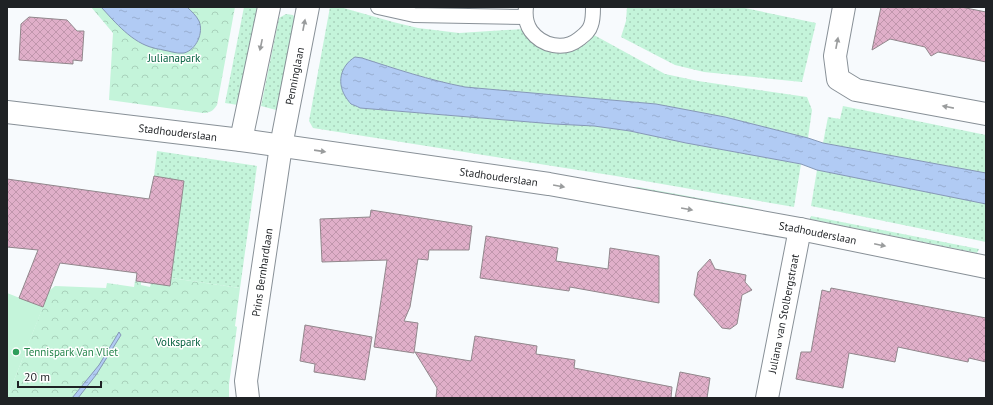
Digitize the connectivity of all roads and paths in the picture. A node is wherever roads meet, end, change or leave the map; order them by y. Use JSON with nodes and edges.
{"nodes":[{"id":1,"x":269,"y":7,"type":"edge"},
{"id":2,"x":308,"y":7,"type":"edge"},
{"id":3,"x":378,"y":7,"type":"edge"},
{"id":4,"x":593,"y":7,"type":"edge"},
{"id":5,"x":844,"y":7,"type":"edge"},
{"id":6,"x":526,"y":12,"type":"edge"},
{"id":7,"x":7,"y":112,"type":"edge"},
{"id":8,"x":986,"y":114,"type":"edge"},
{"id":9,"x":241,"y":140,"type":"junction"},
{"id":10,"x":281,"y":146,"type":"junction"},
{"id":11,"x":800,"y":229,"type":"junction"},
{"id":12,"x":986,"y":267,"type":"edge"},
{"id":13,"x":248,"y":398,"type":"edge"},
{"id":14,"x":767,"y":398,"type":"edge"}],
"edges":[{"from":1,"to":9,"type":"street","one_way":true},
{"from":10,"to":2,"type":"street","name":"Penninglaan","one_way":true},
{"from":3,"to":6,"type":"lane"},
{"from":4,"to":6,"type":"lane"},
{"from":8,"to":5,"type":"street","one_way":true},
{"from":7,"to":9,"type":"street","name":"Stadhouderslaan"},
{"from":9,"to":10,"type":"street","name":"Stadhouderslaan"},
{"from":10,"to":11,"type":"street","name":"Stadhouderslaan","one_way":true},
{"from":10,"to":13,"type":"street","name":"Prins Bernhardlaan"},
{"from":11,"to":12,"type":"street","name":"Stadhouderslaan","one_way":true},
{"from":11,"to":14,"type":"street","name":"Juliana van Stolbergstraat"}]}
